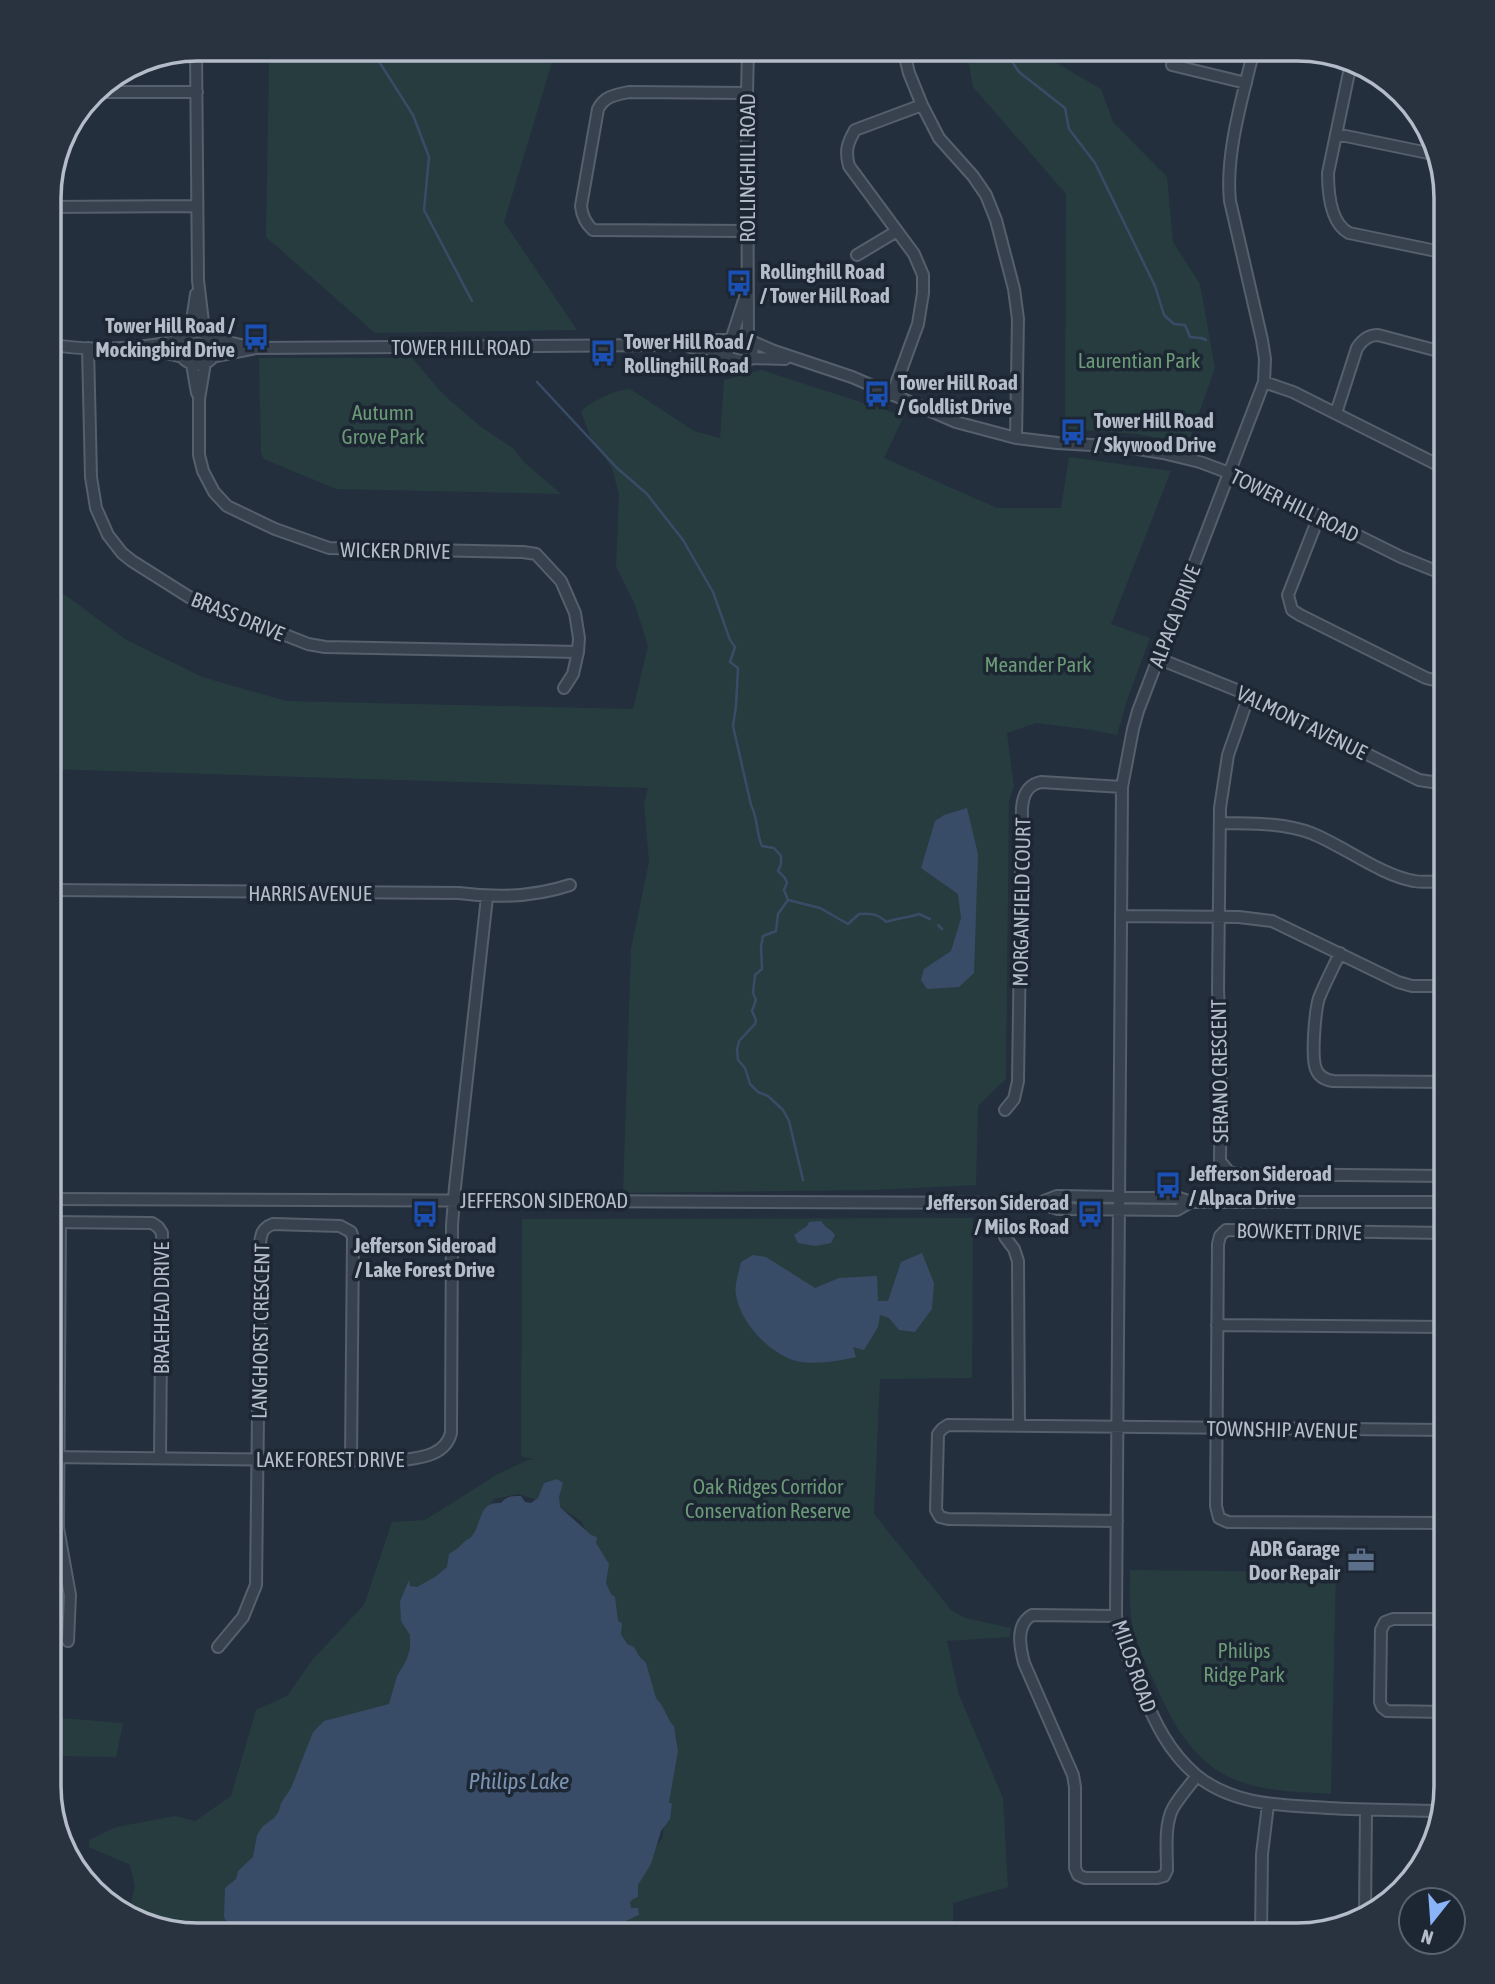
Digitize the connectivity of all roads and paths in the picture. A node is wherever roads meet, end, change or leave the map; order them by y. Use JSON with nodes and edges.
{"nodes":[{"id":1,"x":196,"y":61,"type":"edge"},
{"id":2,"x":748,"y":61,"type":"edge"},
{"id":3,"x":906,"y":62,"type":"edge"},
{"id":4,"x":1251,"y":62,"type":"edge"},
{"id":5,"x":1171,"y":65,"type":"dead end"},
{"id":6,"x":1349,"y":72,"type":"edge"},
{"id":7,"x":1246,"y":83,"type":"junction"},
{"id":8,"x":115,"y":89,"type":"edge"},
{"id":9,"x":197,"y":92,"type":"junction"},
{"id":10,"x":747,"y":93,"type":"junction"},
{"id":11,"x":922,"y":105,"type":"junction"},
{"id":12,"x":1336,"y":134,"type":"junction"},
{"id":13,"x":1425,"y":152,"type":"edge"},
{"id":14,"x":197,"y":206,"type":"junction"},
{"id":15,"x":62,"y":207,"type":"edge"},
{"id":16,"x":747,"y":231,"type":"junction"},
{"id":17,"x":897,"y":232,"type":"junction"},
{"id":18,"x":1434,"y":251,"type":"edge"},
{"id":19,"x":857,"y":255,"type":"dead end"},
{"id":20,"x":198,"y":280,"type":"junction"},
{"id":21,"x":747,"y":288,"type":"junction"},
{"id":22,"x":208,"y":336,"type":"junction"},
{"id":23,"x":185,"y":338,"type":"junction"},
{"id":24,"x":730,"y":339,"type":"junction"},
{"id":25,"x":750,"y":339,"type":"junction"},
{"id":26,"x":62,"y":345,"type":"edge"},
{"id":27,"x":666,"y":345,"type":"junction"},
{"id":28,"x":142,"y":347,"type":"junction"},
{"id":29,"x":89,"y":348,"type":"junction"},
{"id":30,"x":256,"y":348,"type":"junction"},
{"id":31,"x":1434,"y":350,"type":"edge"},
{"id":32,"x":729,"y":357,"type":"junction"},
{"id":33,"x":750,"y":358,"type":"junction"},
{"id":34,"x":187,"y":360,"type":"junction"},
{"id":35,"x":208,"y":360,"type":"junction"},
{"id":36,"x":819,"y":365,"type":"junction"},
{"id":37,"x":1264,"y":382,"type":"junction"},
{"id":38,"x":892,"y":395,"type":"junction"},
{"id":39,"x":199,"y":399,"type":"junction"},
{"id":40,"x":1336,"y":413,"type":"junction"},
{"id":41,"x":1016,"y":438,"type":"junction"},
{"id":42,"x":1434,"y":463,"type":"edge"},
{"id":43,"x":1230,"y":473,"type":"junction"},
{"id":44,"x":1319,"y":516,"type":"junction"},
{"id":45,"x":1434,"y":570,"type":"edge"},
{"id":46,"x":578,"y":652,"type":"junction"},
{"id":47,"x":1157,"y":659,"type":"junction"},
{"id":48,"x":1434,"y":680,"type":"edge"},
{"id":49,"x":564,"y":688,"type":"dead end"},
{"id":50,"x":1249,"y":695,"type":"junction"},
{"id":51,"x":1434,"y":782,"type":"edge"},
{"id":52,"x":1122,"y":787,"type":"junction"},
{"id":53,"x":1220,"y":823,"type":"junction"},
{"id":54,"x":1434,"y":881,"type":"edge"},
{"id":55,"x":570,"y":885,"type":"dead end"},
{"id":56,"x":62,"y":890,"type":"edge"},
{"id":57,"x":487,"y":897,"type":"junction"},
{"id":58,"x":1121,"y":916,"type":"junction"},
{"id":59,"x":1219,"y":918,"type":"junction"},
{"id":60,"x":1340,"y":953,"type":"junction"},
{"id":61,"x":1434,"y":986,"type":"edge"},
{"id":62,"x":1434,"y":1082,"type":"edge"},
{"id":63,"x":1005,"y":1110,"type":"dead end"},
{"id":64,"x":1434,"y":1176,"type":"edge"},
{"id":65,"x":1119,"y":1197,"type":"junction"},
{"id":66,"x":61,"y":1199,"type":"edge"},
{"id":67,"x":454,"y":1200,"type":"junction"},
{"id":68,"x":1191,"y":1202,"type":"junction"},
{"id":69,"x":1434,"y":1202,"type":"edge"},
{"id":70,"x":1039,"y":1203,"type":"junction"},
{"id":71,"x":1119,"y":1209,"type":"junction"},
{"id":72,"x":61,"y":1222,"type":"edge"},
{"id":73,"x":1434,"y":1233,"type":"edge"},
{"id":74,"x":1005,"y":1237,"type":"dead end"},
{"id":75,"x":1217,"y":1325,"type":"junction"},
{"id":76,"x":1434,"y":1327,"type":"edge"},
{"id":77,"x":1019,"y":1426,"type":"junction"},
{"id":78,"x":1117,"y":1427,"type":"junction"},
{"id":79,"x":1216,"y":1428,"type":"junction"},
{"id":80,"x":1434,"y":1430,"type":"edge"},
{"id":81,"x":61,"y":1457,"type":"edge"},
{"id":82,"x":160,"y":1458,"type":"junction"},
{"id":83,"x":258,"y":1460,"type":"junction"},
{"id":84,"x":351,"y":1460,"type":"junction"},
{"id":85,"x":1117,"y":1521,"type":"junction"},
{"id":86,"x":1434,"y":1523,"type":"edge"},
{"id":87,"x":61,"y":1546,"type":"edge"},
{"id":88,"x":1116,"y":1616,"type":"junction"},
{"id":89,"x":1434,"y":1619,"type":"edge"},
{"id":90,"x":68,"y":1641,"type":"dead end"},
{"id":91,"x":218,"y":1647,"type":"dead end"},
{"id":92,"x":1434,"y":1712,"type":"edge"},
{"id":93,"x":1197,"y":1776,"type":"junction"},
{"id":94,"x":1268,"y":1805,"type":"junction"},
{"id":95,"x":1366,"y":1810,"type":"junction"},
{"id":96,"x":1431,"y":1811,"type":"edge"},
{"id":97,"x":1365,"y":1904,"type":"edge"},
{"id":98,"x":1261,"y":1923,"type":"edge"}],
"edges":[{"from":1,"to":9,"type":"street"},
{"from":2,"to":10,"type":"street","name":"ROLLINGHILL ROAD"},
{"from":3,"to":11,"type":"street"},
{"from":4,"to":7,"type":"street","name":"ALPACA DRIVE"},
{"from":5,"to":7,"type":"street"},
{"from":6,"to":12,"type":"street"},
{"from":7,"to":37,"type":"street","name":"ALPACA DRIVE"},
{"from":8,"to":9,"type":"street"},
{"from":9,"to":14,"type":"street"},
{"from":10,"to":16,"type":"street","name":"ROLLINGHILL ROAD"},
{"from":10,"to":16,"type":"street"},
{"from":11,"to":17,"type":"street"},
{"from":11,"to":41,"type":"street"},
{"from":12,"to":13,"type":"street"},
{"from":12,"to":18,"type":"street"},
{"from":14,"to":15,"type":"street"},
{"from":14,"to":20,"type":"street"},
{"from":16,"to":21,"type":"street","name":"ROLLINGHILL ROAD"},
{"from":17,"to":19,"type":"street"},
{"from":17,"to":38,"type":"street"},
{"from":20,"to":22,"type":"street"},
{"from":20,"to":23,"type":"street"},
{"from":21,"to":24,"type":"street","name":"ROLLINGHILL ROAD"},
{"from":21,"to":25,"type":"street","name":"ROLLINGHILL ROAD"},
{"from":22,"to":23,"type":"street"},
{"from":22,"to":30,"type":"street","name":"TOWER HILL ROAD"},
{"from":22,"to":35,"type":"street"},
{"from":23,"to":28,"type":"street"},
{"from":23,"to":34,"type":"street"},
{"from":24,"to":25,"type":"street"},
{"from":24,"to":27,"type":"street","name":"TOWER HILL ROAD"},
{"from":24,"to":32,"type":"street"},
{"from":25,"to":33,"type":"street"},
{"from":25,"to":36,"type":"street","name":"TOWER HILL ROAD"},
{"from":26,"to":29,"type":"street"},
{"from":27,"to":30,"type":"street","name":"TOWER HILL ROAD"},
{"from":27,"to":32,"type":"street","name":"TOWER HILL ROAD"},
{"from":28,"to":29,"type":"street"},
{"from":28,"to":34,"type":"street"},
{"from":29,"to":46,"type":"street","name":"BRASS DRIVE"},
{"from":30,"to":35,"type":"street","name":"TOWER HILL ROAD"},
{"from":31,"to":40,"type":"street"},
{"from":32,"to":33,"type":"street"},
{"from":33,"to":36,"type":"street","name":"TOWER HILL ROAD"},
{"from":34,"to":35,"type":"street"},
{"from":34,"to":39,"type":"street","name":"WICKER DRIVE"},
{"from":35,"to":39,"type":"street","name":"WICKER DRIVE"},
{"from":36,"to":38,"type":"street","name":"TOWER HILL ROAD"},
{"from":37,"to":40,"type":"street"},
{"from":37,"to":43,"type":"street","name":"ALPACA DRIVE"},
{"from":38,"to":41,"type":"street","name":"TOWER HILL ROAD"},
{"from":39,"to":46,"type":"street","name":"WICKER DRIVE"},
{"from":40,"to":42,"type":"street"},
{"from":41,"to":43,"type":"street","name":"TOWER HILL ROAD"},
{"from":43,"to":44,"type":"street","name":"TOWER HILL ROAD"},
{"from":43,"to":47,"type":"street","name":"ALPACA DRIVE"},
{"from":44,"to":45,"type":"street","name":"TOWER HILL ROAD"},
{"from":44,"to":48,"type":"street"},
{"from":46,"to":49,"type":"street","name":"WICKER DRIVE"},
{"from":47,"to":50,"type":"street","name":"VALMONT AVENUE"},
{"from":47,"to":52,"type":"street","name":"ALPACA DRIVE"},
{"from":50,"to":51,"type":"street","name":"VALMONT AVENUE"},
{"from":50,"to":53,"type":"street"},
{"from":52,"to":58,"type":"street","name":"ALPACA DRIVE"},
{"from":52,"to":63,"type":"street","name":"MORGANFIELD COURT"},
{"from":53,"to":54,"type":"street"},
{"from":53,"to":59,"type":"street"},
{"from":55,"to":57,"type":"street","name":"HARRIS AVENUE"},
{"from":56,"to":57,"type":"street","name":"HARRIS AVENUE"},
{"from":57,"to":67,"type":"street"},
{"from":58,"to":59,"type":"street"},
{"from":58,"to":65,"type":"street","name":"ALPACA DRIVE"},
{"from":59,"to":60,"type":"street"},
{"from":59,"to":64,"type":"street","name":"SERANO CRESCENT"},
{"from":60,"to":61,"type":"street"},
{"from":60,"to":62,"type":"street"},
{"from":65,"to":68,"type":"street","name":"JEFFERSON SIDEROAD"},
{"from":65,"to":70,"type":"street","name":"JEFFERSON SIDEROAD"},
{"from":65,"to":71,"type":"street","name":"ALPACA DRIVE"},
{"from":66,"to":67,"type":"street","name":"JEFFERSON SIDEROAD"},
{"from":67,"to":70,"type":"street","name":"JEFFERSON SIDEROAD"},
{"from":67,"to":84,"type":"street","name":"LAKE FOREST DRIVE"},
{"from":68,"to":69,"type":"street","name":"JEFFERSON SIDEROAD"},
{"from":68,"to":71,"type":"street","name":"JEFFERSON SIDEROAD"},
{"from":70,"to":71,"type":"street","name":"JEFFERSON SIDEROAD"},
{"from":71,"to":78,"type":"street","name":"MILOS ROAD"},
{"from":72,"to":82,"type":"street","name":"BRAEHEAD DRIVE"},
{"from":73,"to":75,"type":"street","name":"BOWKETT DRIVE"},
{"from":74,"to":77,"type":"street"},
{"from":75,"to":76,"type":"street"},
{"from":75,"to":79,"type":"street","name":"BOWKETT DRIVE"},
{"from":77,"to":78,"type":"street","name":"TOWNSHIP AVENUE"},
{"from":77,"to":85,"type":"street","name":"TOWNSHIP AVENUE"},
{"from":78,"to":79,"type":"street","name":"TOWNSHIP AVENUE"},
{"from":78,"to":85,"type":"street","name":"MILOS ROAD"},
{"from":79,"to":80,"type":"street","name":"TOWNSHIP AVENUE"},
{"from":79,"to":86,"type":"street","name":"BOWKETT DRIVE"},
{"from":81,"to":82,"type":"street","name":"LAKE FOREST DRIVE"},
{"from":82,"to":83,"type":"street","name":"LAKE FOREST DRIVE"},
{"from":83,"to":84,"type":"street","name":"LAKE FOREST DRIVE"},
{"from":83,"to":84,"type":"street","name":"LANGHORST CRESCENT"},
{"from":83,"to":91,"type":"street"},
{"from":85,"to":88,"type":"street","name":"MILOS ROAD"},
{"from":87,"to":90,"type":"street"},
{"from":88,"to":93,"type":"street","name":"MILOS ROAD"},
{"from":88,"to":93,"type":"street"},
{"from":89,"to":92,"type":"street"},
{"from":93,"to":94,"type":"street","name":"MILOS ROAD"},
{"from":94,"to":95,"type":"street","name":"MILOS ROAD"},
{"from":94,"to":98,"type":"street"},
{"from":95,"to":96,"type":"street","name":"MILOS ROAD"},
{"from":95,"to":97,"type":"street"}]}
